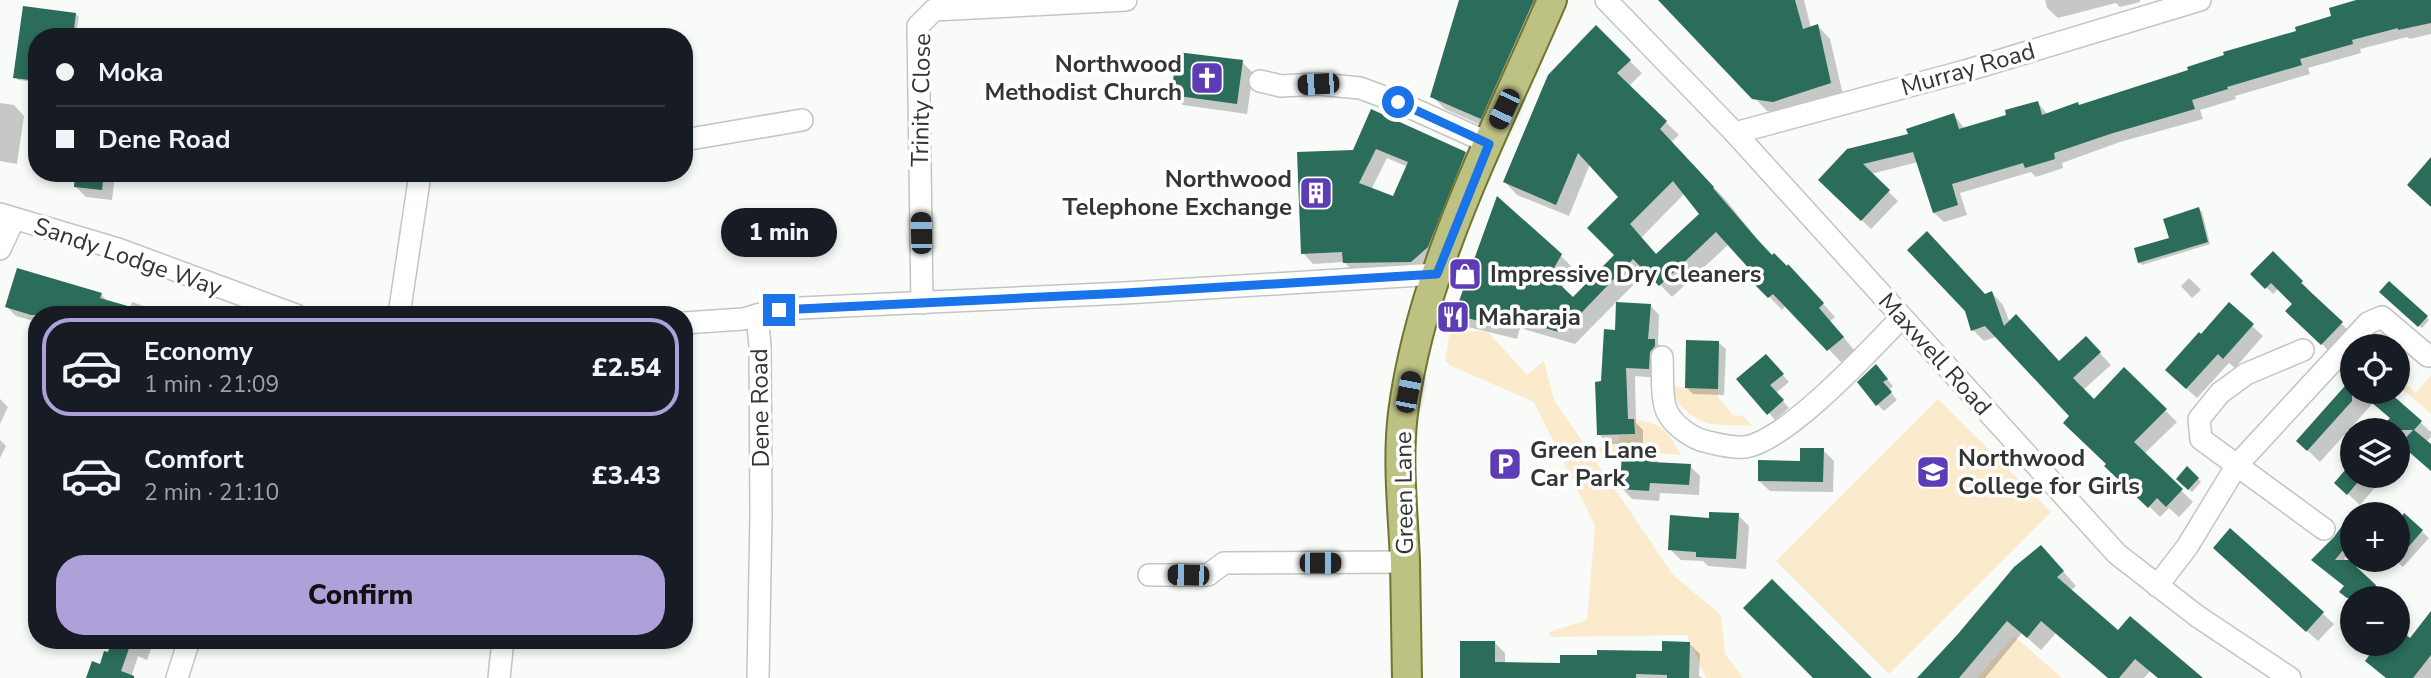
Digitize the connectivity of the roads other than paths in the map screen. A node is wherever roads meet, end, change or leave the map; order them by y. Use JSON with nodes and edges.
{"nodes":[{"id":1,"x":1126,"y":0,"type":"edge"},
{"id":2,"x":1552,"y":0,"type":"edge"},
{"id":3,"x":1606,"y":0,"type":"edge"},
{"id":4,"x":2200,"y":0,"type":"edge"},
{"id":5,"x":1260,"y":82,"type":"dead end"},
{"id":6,"x":802,"y":120,"type":"dead end"},
{"id":7,"x":1735,"y":133,"type":"junction"},
{"id":8,"x":693,"y":138,"type":"edge"},
{"id":9,"x":1489,"y":144,"type":"junction"},
{"id":10,"x":419,"y":182,"type":"edge"},
{"id":11,"x":7,"y":216,"type":"edge"},
{"id":12,"x":0,"y":249,"type":"edge"},
{"id":13,"x":1437,"y":274,"type":"junction"},
{"id":14,"x":922,"y":303,"type":"junction"},
{"id":15,"x":270,"y":306,"type":"edge"},
{"id":16,"x":400,"y":306,"type":"edge"},
{"id":17,"x":757,"y":315,"type":"junction"},
{"id":18,"x":1901,"y":318,"type":"junction"},
{"id":19,"x":693,"y":322,"type":"edge"},
{"id":20,"x":2304,"y":350,"type":"dead end"},
{"id":21,"x":2428,"y":356,"type":"dead end"},
{"id":22,"x":1662,"y":358,"type":"dead end"},
{"id":23,"x":2237,"y":465,"type":"junction"},
{"id":24,"x":2324,"y":529,"type":"dead end"},
{"id":25,"x":1405,"y":562,"type":"junction"},
{"id":26,"x":1149,"y":575,"type":"dead end"},
{"id":27,"x":2157,"y":586,"type":"junction"},
{"id":28,"x":186,"y":649,"type":"edge"},
{"id":29,"x":502,"y":649,"type":"edge"},
{"id":30,"x":177,"y":678,"type":"edge"},
{"id":31,"x":499,"y":678,"type":"edge"},
{"id":32,"x":758,"y":678,"type":"edge"},
{"id":33,"x":1407,"y":678,"type":"edge"},
{"id":34,"x":2290,"y":678,"type":"edge"}],
"edges":[{"from":1,"to":14,"type":"street","name":"Trinity Close"},
{"from":2,"to":9,"type":"main road","name":"Green Lane"},
{"from":3,"to":7,"type":"street","name":"Maxwell Road"},
{"from":4,"to":7,"type":"street","name":"Murray Road"},
{"from":5,"to":9,"type":"street"},
{"from":6,"to":8,"type":"street"},
{"from":7,"to":18,"type":"street","name":"Maxwell Road"},
{"from":9,"to":13,"type":"main road","name":"Green Lane"},
{"from":10,"to":16,"type":"street"},
{"from":11,"to":12,"type":"street"},
{"from":11,"to":15,"type":"street","name":"Sandy Lodge Way"},
{"from":13,"to":14,"type":"street","name":"Dene Road"},
{"from":13,"to":25,"type":"main road","name":"Green Lane"},
{"from":14,"to":17,"type":"street","name":"Dene Road"},
{"from":17,"to":19,"type":"street"},
{"from":17,"to":32,"type":"street","name":"Dene Road"},
{"from":18,"to":22,"type":"street"},
{"from":18,"to":27,"type":"street","name":"Maxwell Road"},
{"from":20,"to":23,"type":"street"},
{"from":21,"to":23,"type":"street"},
{"from":23,"to":24,"type":"street"},
{"from":23,"to":27,"type":"street"},
{"from":25,"to":26,"type":"street"},
{"from":25,"to":33,"type":"main road","name":"Green Lane"},
{"from":27,"to":34,"type":"street","name":"Maxwell Road"},
{"from":28,"to":30,"type":"street"},
{"from":29,"to":31,"type":"street"}]}
